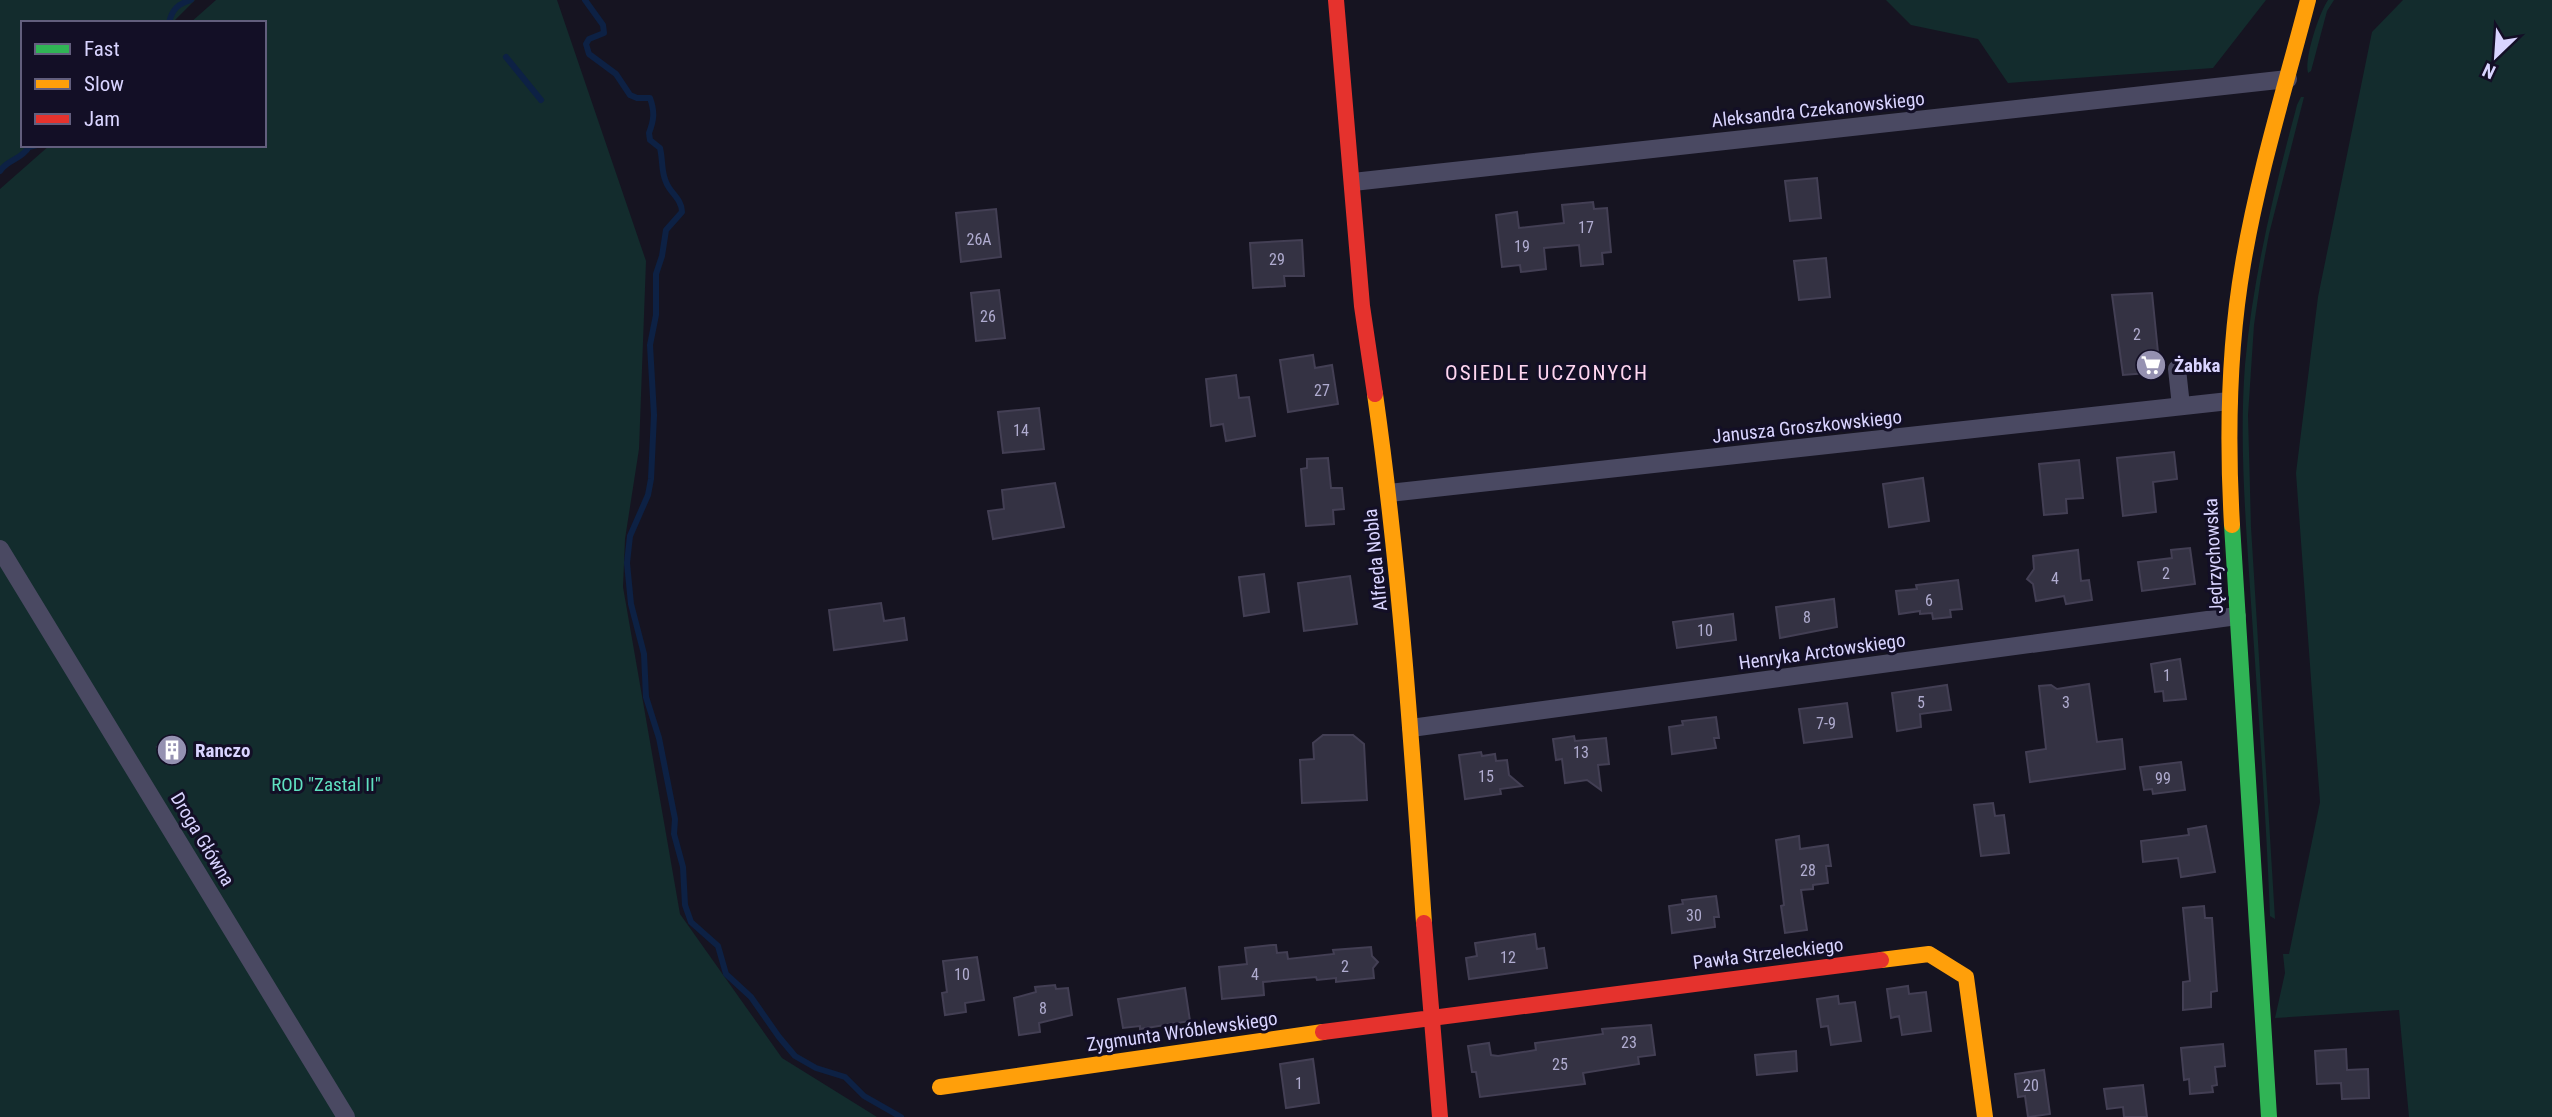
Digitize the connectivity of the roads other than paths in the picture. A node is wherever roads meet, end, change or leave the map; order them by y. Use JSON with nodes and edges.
{"nodes":[{"id":1,"x":1336,"y":0,"type":"edge"},
{"id":2,"x":2308,"y":0,"type":"edge"},
{"id":3,"x":2288,"y":79,"type":"junction"},
{"id":4,"x":1353,"y":182,"type":"junction"},
{"id":5,"x":2177,"y":369,"type":"dead end"},
{"id":6,"x":2229,"y":401,"type":"junction"},
{"id":7,"x":2180,"y":406,"type":"junction"},
{"id":8,"x":1390,"y":493,"type":"junction"},
{"id":9,"x":0,"y":549,"type":"edge"},
{"id":10,"x":2237,"y":616,"type":"junction"},
{"id":11,"x":1412,"y":728,"type":"junction"},
{"id":12,"x":1430,"y":1016,"type":"junction"},
{"id":13,"x":940,"y":1087,"type":"dead end"},
{"id":14,"x":346,"y":1117,"type":"edge"},
{"id":15,"x":1440,"y":1117,"type":"edge"},
{"id":16,"x":1985,"y":1117,"type":"edge"},
{"id":17,"x":2269,"y":1117,"type":"edge"}],
"edges":[{"from":1,"to":4,"type":"street","name":"Alfreda Nobla"},
{"from":2,"to":3,"type":"street","name":"Jędrzychowska"},
{"from":3,"to":4,"type":"street","name":"Aleksandra Czekanowskiego"},
{"from":3,"to":6,"type":"street","name":"Jędrzychowska"},
{"from":4,"to":8,"type":"street","name":"Alfreda Nobla"},
{"from":5,"to":7,"type":"street"},
{"from":6,"to":7,"type":"street","name":"Janusza Groszkowskiego"},
{"from":6,"to":10,"type":"street","name":"Jędrzychowska"},
{"from":7,"to":8,"type":"street","name":"Janusza Groszkowskiego"},
{"from":8,"to":11,"type":"street","name":"Alfreda Nobla"},
{"from":9,"to":14,"type":"street","name":"Droga Główna"},
{"from":10,"to":11,"type":"street","name":"Henryka Arctowskiego"},
{"from":10,"to":17,"type":"street","name":"Jędrzychowska"},
{"from":11,"to":12,"type":"street","name":"Alfreda Nobla"},
{"from":12,"to":13,"type":"street","name":"Zygmunta Wróblewskiego"},
{"from":12,"to":15,"type":"street","name":"Alfreda Nobla"},
{"from":12,"to":16,"type":"street","name":"Pawła Strzeleckiego"}]}
